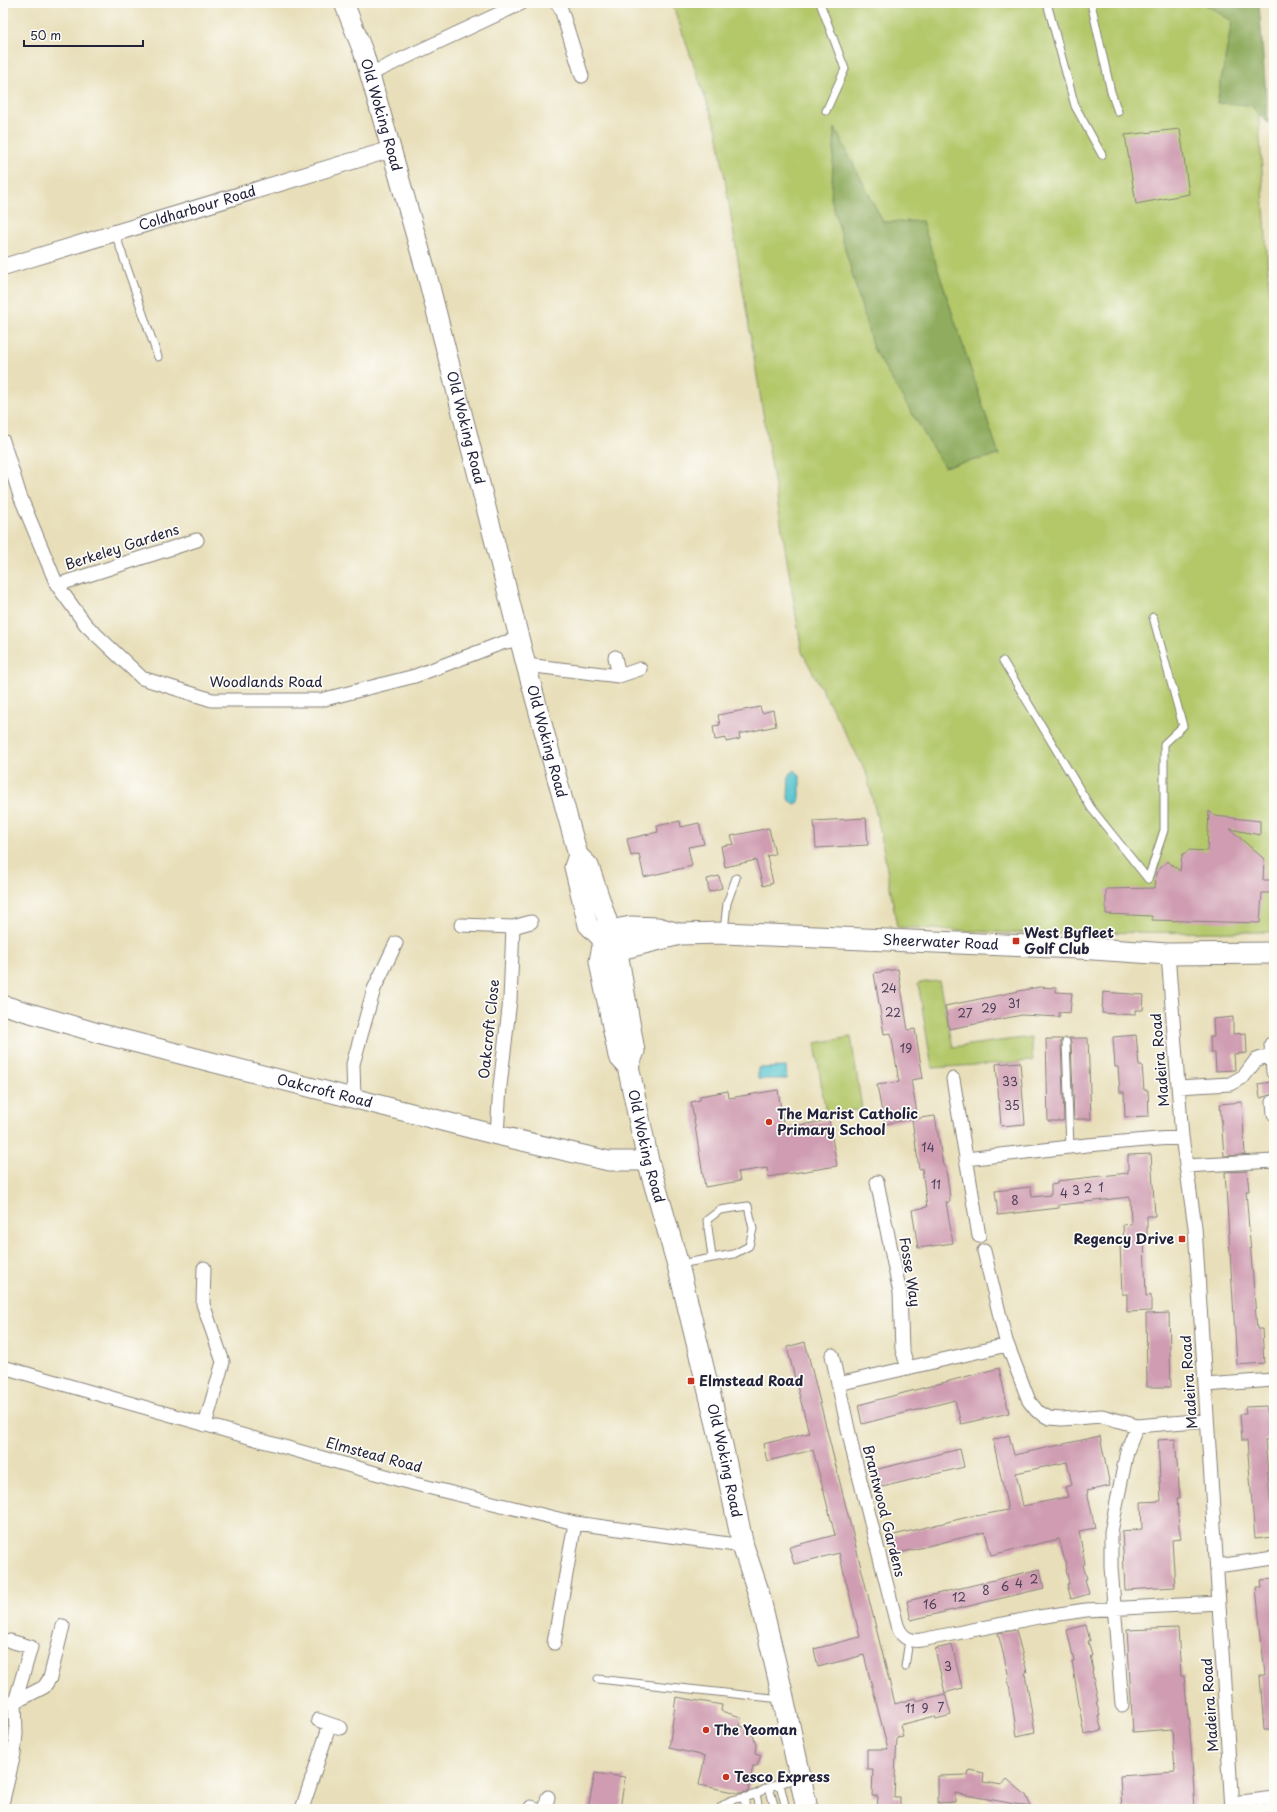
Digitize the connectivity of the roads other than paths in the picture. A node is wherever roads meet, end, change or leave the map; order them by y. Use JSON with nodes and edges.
{"nodes":[{"id":1,"x":344,"y":3,"type":"edge"},
{"id":2,"x":522,"y":3,"type":"edge"},
{"id":3,"x":557,"y":3,"type":"edge"},
{"id":4,"x":820,"y":3,"type":"edge"},
{"id":5,"x":1047,"y":3,"type":"edge"},
{"id":6,"x":1091,"y":3,"type":"edge"},
{"id":7,"x":370,"y":74,"type":"junction"},
{"id":8,"x":582,"y":76,"type":"dead end"},
{"id":9,"x":826,"y":111,"type":"dead end"},
{"id":10,"x":1118,"y":112,"type":"dead end"},
{"id":11,"x":392,"y":149,"type":"junction"},
{"id":12,"x":1102,"y":155,"type":"dead end"},
{"id":13,"x":115,"y":233,"type":"junction"},
{"id":14,"x":3,"y":267,"type":"edge"},
{"id":15,"x":158,"y":357,"type":"dead end"},
{"id":16,"x":3,"y":441,"type":"edge"},
{"id":17,"x":197,"y":540,"type":"dead end"},
{"id":18,"x":57,"y":585,"type":"junction"},
{"id":19,"x":1153,"y":617,"type":"dead end"},
{"id":20,"x":520,"y":639,"type":"junction"},
{"id":21,"x":615,"y":657,"type":"dead end"},
{"id":22,"x":1003,"y":661,"type":"dead end"},
{"id":23,"x":526,"y":665,"type":"junction"},
{"id":24,"x":640,"y":669,"type":"dead end"},
{"id":25,"x":618,"y":676,"type":"junction"},
{"id":26,"x":736,"y":878,"type":"dead end"},
{"id":27,"x":531,"y":922,"type":"dead end"},
{"id":28,"x":461,"y":925,"type":"dead end"},
{"id":29,"x":513,"y":927,"type":"junction"},
{"id":30,"x":724,"y":933,"type":"junction"},
{"id":31,"x":604,"y":941,"type":"junction"},
{"id":32,"x":396,"y":942,"type":"dead end"},
{"id":33,"x":1274,"y":953,"type":"edge"},
{"id":34,"x":1168,"y":954,"type":"junction"},
{"id":35,"x":3,"y":1005,"type":"edge"},
{"id":36,"x":1066,"y":1042,"type":"dead end"},
{"id":37,"x":1272,"y":1072,"type":"dead end"},
{"id":38,"x":953,"y":1079,"type":"dead end"},
{"id":39,"x":1178,"y":1087,"type":"junction"},
{"id":40,"x":354,"y":1099,"type":"junction"},
{"id":41,"x":497,"y":1135,"type":"junction"},
{"id":42,"x":1182,"y":1137,"type":"junction"},
{"id":43,"x":1070,"y":1147,"type":"junction"},
{"id":44,"x":966,"y":1159,"type":"junction"},
{"id":45,"x":648,"y":1161,"type":"junction"},
{"id":46,"x":1274,"y":1161,"type":"edge"},
{"id":47,"x":1186,"y":1166,"type":"junction"},
{"id":48,"x":877,"y":1182,"type":"dead end"},
{"id":49,"x":978,"y":1236,"type":"dead end"},
{"id":50,"x":984,"y":1251,"type":"dead end"},
{"id":51,"x":712,"y":1257,"type":"junction"},
{"id":52,"x":678,"y":1265,"type":"junction"},
{"id":53,"x":204,"y":1268,"type":"dead end"},
{"id":54,"x":1007,"y":1345,"type":"junction"},
{"id":55,"x":832,"y":1355,"type":"dead end"},
{"id":56,"x":3,"y":1367,"type":"edge"},
{"id":57,"x":908,"y":1368,"type":"junction"},
{"id":58,"x":1274,"y":1380,"type":"edge"},
{"id":59,"x":838,"y":1384,"type":"junction"},
{"id":60,"x":1205,"y":1384,"type":"junction"},
{"id":61,"x":1207,"y":1420,"type":"junction"},
{"id":62,"x":205,"y":1425,"type":"junction"},
{"id":63,"x":1136,"y":1426,"type":"junction"},
{"id":64,"x":575,"y":1523,"type":"junction"},
{"id":65,"x":743,"y":1546,"type":"junction"},
{"id":66,"x":1274,"y":1558,"type":"edge"},
{"id":67,"x":1217,"y":1566,"type":"junction"},
{"id":68,"x":1219,"y":1603,"type":"junction"},
{"id":69,"x":1115,"y":1608,"type":"junction"},
{"id":70,"x":63,"y":1626,"type":"dead end"},
{"id":71,"x":909,"y":1640,"type":"junction"},
{"id":72,"x":10,"y":1641,"type":"dead end"},
{"id":73,"x":554,"y":1643,"type":"dead end"},
{"id":74,"x":905,"y":1667,"type":"dead end"},
{"id":75,"x":598,"y":1679,"type":"dead end"},
{"id":76,"x":783,"y":1699,"type":"junction"},
{"id":77,"x":16,"y":1702,"type":"junction"},
{"id":78,"x":1122,"y":1705,"type":"dead end"},
{"id":79,"x":330,"y":1724,"type":"dead end"},
{"id":80,"x":800,"y":1778,"type":"junction"},
{"id":81,"x":780,"y":1784,"type":"junction"},
{"id":82,"x":769,"y":1787,"type":"junction"},
{"id":83,"x":756,"y":1794,"type":"junction"},
{"id":84,"x":744,"y":1798,"type":"junction"},
{"id":85,"x":1274,"y":1798,"type":"edge"},
{"id":86,"x":3,"y":1800,"type":"edge"},
{"id":87,"x":1232,"y":1806,"type":"edge"},
{"id":88,"x":302,"y":1809,"type":"edge"},
{"id":89,"x":719,"y":1809,"type":"edge"},
{"id":90,"x":746,"y":1809,"type":"edge"},
{"id":91,"x":759,"y":1809,"type":"edge"},
{"id":92,"x":775,"y":1809,"type":"edge"},
{"id":93,"x":786,"y":1809,"type":"edge"},
{"id":94,"x":807,"y":1809,"type":"edge"}],
"edges":[{"from":1,"to":7,"type":"main road","name":"Old Woking Road"},
{"from":2,"to":7,"type":"street"},
{"from":3,"to":8,"type":"street"},
{"from":4,"to":9,"type":"lane"},
{"from":5,"to":12,"type":"lane"},
{"from":6,"to":10,"type":"lane"},
{"from":7,"to":11,"type":"main road","name":"Old Woking Road"},
{"from":11,"to":13,"type":"street","name":"Coldharbour Road"},
{"from":11,"to":20,"type":"main road","name":"Old Woking Road"},
{"from":13,"to":14,"type":"street","name":"Coldharbour Road"},
{"from":13,"to":15,"type":"lane"},
{"from":16,"to":18,"type":"street","name":"Woodlands Road"},
{"from":17,"to":18,"type":"street","name":"Berkeley Gardens"},
{"from":18,"to":20,"type":"street","name":"Woodlands Road"},
{"from":19,"to":22,"type":"lane"},
{"from":20,"to":23,"type":"main road","name":"Old Woking Road"},
{"from":21,"to":25,"type":"street"},
{"from":23,"to":25,"type":"street"},
{"from":23,"to":31,"type":"main road","name":"Old Woking Road"},
{"from":24,"to":25,"type":"street"},
{"from":26,"to":30,"type":"lane"},
{"from":27,"to":29,"type":"street"},
{"from":28,"to":29,"type":"street"},
{"from":29,"to":41,"type":"street","name":"Oakcroft Close"},
{"from":30,"to":31,"type":"main road","name":"Sheerwater Road"},
{"from":30,"to":34,"type":"main road","name":"Sheerwater Road"},
{"from":31,"to":45,"type":"main road","name":"Old Woking Road"},
{"from":32,"to":40,"type":"street"},
{"from":33,"to":34,"type":"main road","name":"Sheerwater Road"},
{"from":34,"to":39,"type":"street","name":"Madeira Road"},
{"from":35,"to":40,"type":"main road","name":"Oakcroft Road"},
{"from":36,"to":43,"type":"lane"},
{"from":37,"to":39,"type":"street"},
{"from":38,"to":44,"type":"street"},
{"from":39,"to":42,"type":"street","name":"Madeira Road"},
{"from":40,"to":41,"type":"main road","name":"Oakcroft Road"},
{"from":41,"to":45,"type":"main road","name":"Oakcroft Road"},
{"from":42,"to":43,"type":"street"},
{"from":42,"to":47,"type":"street","name":"Madeira Road"},
{"from":43,"to":44,"type":"street"},
{"from":44,"to":49,"type":"street"},
{"from":45,"to":52,"type":"main road","name":"Old Woking Road"},
{"from":46,"to":47,"type":"street"},
{"from":47,"to":60,"type":"street","name":"Madeira Road"},
{"from":48,"to":57,"type":"street","name":"Fosse Way"},
{"from":50,"to":54,"type":"street"},
{"from":51,"to":51,"type":"lane"},
{"from":51,"to":52,"type":"lane"},
{"from":52,"to":65,"type":"main road","name":"Old Woking Road"},
{"from":53,"to":62,"type":"street"},
{"from":54,"to":57,"type":"street"},
{"from":54,"to":63,"type":"street"},
{"from":55,"to":59,"type":"street","name":"Brantwood Gardens"},
{"from":56,"to":62,"type":"street","name":"Elmstead Road"},
{"from":57,"to":59,"type":"street"},
{"from":58,"to":60,"type":"street"},
{"from":59,"to":71,"type":"street","name":"Brantwood Gardens"},
{"from":60,"to":61,"type":"street","name":"Madeira Road"},
{"from":61,"to":63,"type":"street"},
{"from":61,"to":67,"type":"street","name":"Madeira Road"},
{"from":62,"to":64,"type":"street","name":"Elmstead Road"},
{"from":63,"to":69,"type":"street"},
{"from":64,"to":65,"type":"street","name":"Elmstead Road"},
{"from":64,"to":73,"type":"street"},
{"from":65,"to":76,"type":"main road","name":"Old Woking Road"},
{"from":66,"to":67,"type":"street"},
{"from":67,"to":68,"type":"street","name":"Madeira Road"},
{"from":68,"to":69,"type":"street"},
{"from":68,"to":87,"type":"street","name":"Madeira Road"},
{"from":69,"to":71,"type":"street"},
{"from":69,"to":78,"type":"street"},
{"from":70,"to":77,"type":"street"},
{"from":71,"to":74,"type":"lane"},
{"from":72,"to":77,"type":"street"},
{"from":75,"to":76,"type":"lane"},
{"from":76,"to":80,"type":"main road","name":"Old Woking Road"},
{"from":77,"to":86,"type":"street"},
{"from":79,"to":88,"type":"street"},
{"from":80,"to":81,"type":"lane"},
{"from":80,"to":94,"type":"main road","name":"Old Woking Road"},
{"from":81,"to":82,"type":"lane"},
{"from":81,"to":93,"type":"lane"},
{"from":82,"to":83,"type":"lane"},
{"from":82,"to":92,"type":"lane"},
{"from":83,"to":84,"type":"lane"},
{"from":83,"to":91,"type":"lane"},
{"from":84,"to":89,"type":"lane"},
{"from":84,"to":90,"type":"lane"},
{"from":85,"to":87,"type":"street"}]}
